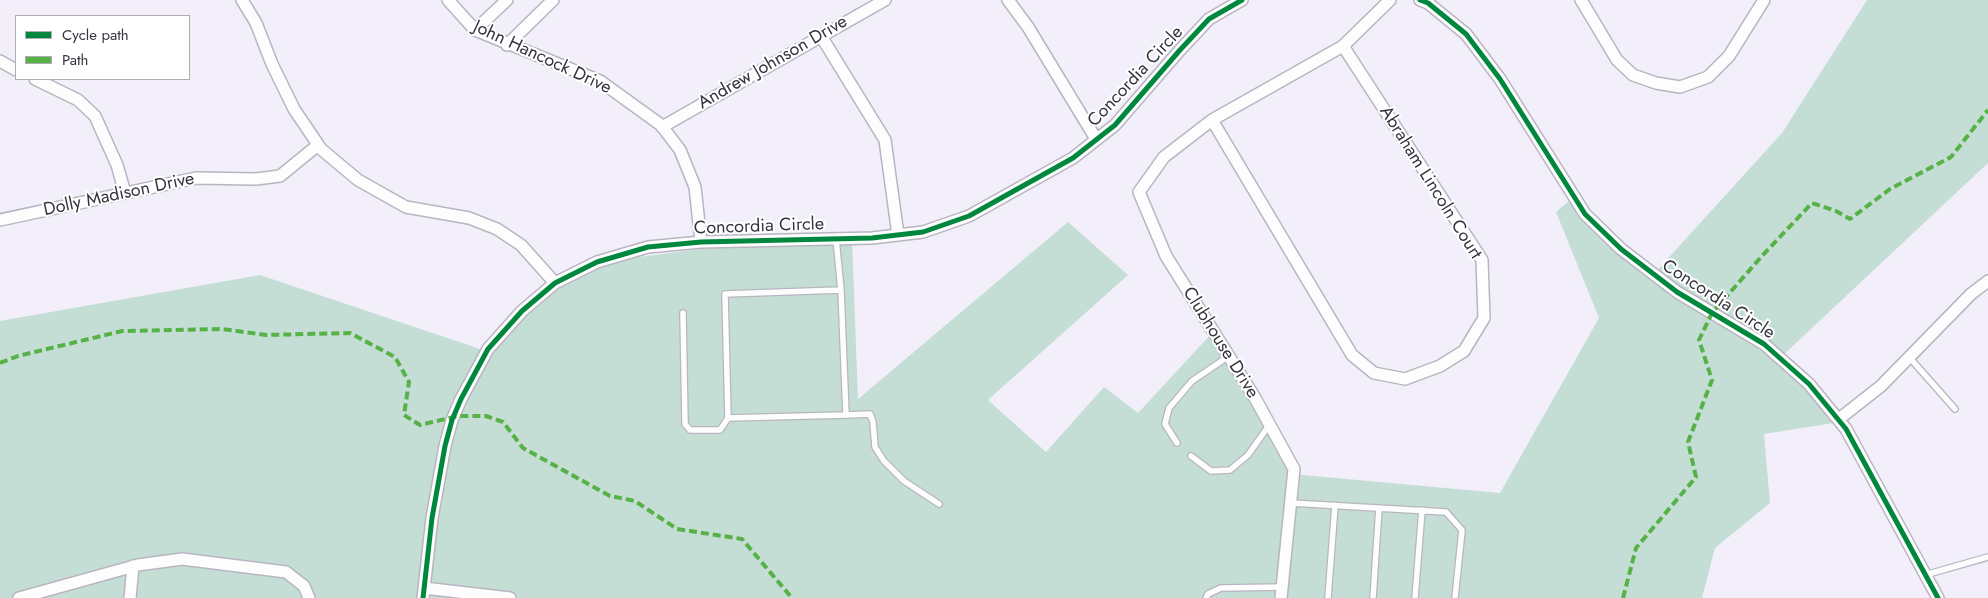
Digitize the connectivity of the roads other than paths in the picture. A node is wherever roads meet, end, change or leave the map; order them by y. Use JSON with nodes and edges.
{"nodes":[{"id":1,"x":242,"y":0,"type":"edge"},
{"id":2,"x":448,"y":0,"type":"edge"},
{"id":3,"x":508,"y":0,"type":"edge"},
{"id":4,"x":553,"y":0,"type":"edge"},
{"id":5,"x":885,"y":0,"type":"edge"},
{"id":6,"x":1009,"y":0,"type":"edge"},
{"id":7,"x":1242,"y":0,"type":"edge"},
{"id":8,"x":1390,"y":0,"type":"edge"},
{"id":9,"x":1420,"y":0,"type":"edge"},
{"id":10,"x":1581,"y":0,"type":"edge"},
{"id":11,"x":1764,"y":0,"type":"edge"},
{"id":12,"x":475,"y":30,"type":"junction"},
{"id":13,"x":821,"y":36,"type":"junction"},
{"id":14,"x":507,"y":44,"type":"junction"},
{"id":15,"x":1343,"y":46,"type":"junction"},
{"id":16,"x":0,"y":62,"type":"edge"},
{"id":17,"x":15,"y":70,"type":"edge"},
{"id":18,"x":37,"y":80,"type":"edge"},
{"id":19,"x":1212,"y":120,"type":"junction"},
{"id":20,"x":662,"y":127,"type":"junction"},
{"id":21,"x":1096,"y":139,"type":"junction"},
{"id":22,"x":318,"y":145,"type":"junction"},
{"id":23,"x":125,"y":193,"type":"junction"},
{"id":24,"x":0,"y":220,"type":"edge"},
{"id":25,"x":898,"y":235,"type":"junction"},
{"id":26,"x":836,"y":239,"type":"junction"},
{"id":27,"x":700,"y":242,"type":"junction"},
{"id":28,"x":1988,"y":281,"type":"edge"},
{"id":29,"x":555,"y":284,"type":"junction"},
{"id":30,"x":841,"y":290,"type":"junction"},
{"id":31,"x":683,"y":313,"type":"dead end"},
{"id":32,"x":1229,"y":356,"type":"junction"},
{"id":33,"x":1909,"y":358,"type":"junction"},
{"id":34,"x":1955,"y":409,"type":"dead end"},
{"id":35,"x":846,"y":415,"type":"junction"},
{"id":36,"x":728,"y":418,"type":"junction"},
{"id":37,"x":1839,"y":419,"type":"junction"},
{"id":38,"x":1270,"y":424,"type":"junction"},
{"id":39,"x":1177,"y":444,"type":"dead end"},
{"id":40,"x":1190,"y":456,"type":"dead end"},
{"id":41,"x":1291,"y":503,"type":"junction"},
{"id":42,"x":939,"y":504,"type":"dead end"},
{"id":43,"x":1335,"y":505,"type":"junction"},
{"id":44,"x":1379,"y":508,"type":"junction"},
{"id":45,"x":1422,"y":510,"type":"junction"},
{"id":46,"x":1988,"y":557,"type":"edge"},
{"id":47,"x":133,"y":566,"type":"junction"},
{"id":48,"x":1925,"y":575,"type":"junction"},
{"id":49,"x":1282,"y":592,"type":"edge"},
{"id":50,"x":424,"y":593,"type":"edge"},
{"id":51,"x":19,"y":598,"type":"edge"},
{"id":52,"x":130,"y":598,"type":"edge"},
{"id":53,"x":309,"y":598,"type":"edge"},
{"id":54,"x":510,"y":598,"type":"edge"},
{"id":55,"x":1206,"y":598,"type":"edge"},
{"id":56,"x":1328,"y":598,"type":"edge"},
{"id":57,"x":1373,"y":598,"type":"edge"},
{"id":58,"x":1415,"y":598,"type":"edge"},
{"id":59,"x":1455,"y":598,"type":"edge"},
{"id":60,"x":1938,"y":598,"type":"edge"}],
"edges":[{"from":1,"to":22,"type":"street"},
{"from":2,"to":12,"type":"street","name":"John Hancock Drive"},
{"from":3,"to":12,"type":"street"},
{"from":4,"to":14,"type":"street"},
{"from":5,"to":13,"type":"street","name":"Andrew Johnson Drive"},
{"from":6,"to":21,"type":"street"},
{"from":7,"to":21,"type":"street","name":"Concordia Circle"},
{"from":8,"to":15,"type":"street"},
{"from":9,"to":37,"type":"street","name":"Concordia Circle"},
{"from":10,"to":11,"type":"street"},
{"from":12,"to":14,"type":"street","name":"John Hancock Drive"},
{"from":13,"to":20,"type":"street","name":"Andrew Johnson Drive"},
{"from":13,"to":25,"type":"street"},
{"from":14,"to":20,"type":"street","name":"John Hancock Drive"},
{"from":15,"to":19,"type":"street"},
{"from":15,"to":19,"type":"street","name":"Abraham Lincoln Court"},
{"from":16,"to":17,"type":"street"},
{"from":18,"to":23,"type":"street"},
{"from":19,"to":32,"type":"street","name":"Clubhouse Drive"},
{"from":20,"to":27,"type":"street","name":"John Hancock Drive"},
{"from":21,"to":25,"type":"street","name":"Concordia Circle"},
{"from":22,"to":23,"type":"street","name":"Dolly Madison Drive"},
{"from":22,"to":29,"type":"street"},
{"from":23,"to":24,"type":"street","name":"Dolly Madison Drive"},
{"from":25,"to":26,"type":"street","name":"Concordia Circle"},
{"from":26,"to":27,"type":"street","name":"Concordia Circle"},
{"from":26,"to":30,"type":"lane"},
{"from":27,"to":29,"type":"street","name":"Concordia Circle"},
{"from":28,"to":33,"type":"street"},
{"from":29,"to":50,"type":"street","name":"Concordia Circle"},
{"from":30,"to":35,"type":"lane"},
{"from":30,"to":36,"type":"lane"},
{"from":31,"to":36,"type":"lane"},
{"from":32,"to":38,"type":"street","name":"Clubhouse Drive"},
{"from":32,"to":39,"type":"lane"},
{"from":33,"to":34,"type":"lane"},
{"from":33,"to":37,"type":"street"},
{"from":35,"to":36,"type":"lane"},
{"from":35,"to":42,"type":"lane"},
{"from":37,"to":48,"type":"street","name":"Concordia Circle"},
{"from":38,"to":40,"type":"lane"},
{"from":38,"to":41,"type":"street","name":"Clubhouse Drive"},
{"from":41,"to":43,"type":"lane"},
{"from":41,"to":49,"type":"street","name":"Clubhouse Drive"},
{"from":43,"to":44,"type":"lane"},
{"from":43,"to":56,"type":"lane"},
{"from":44,"to":45,"type":"lane"},
{"from":44,"to":57,"type":"lane"},
{"from":45,"to":58,"type":"lane"},
{"from":45,"to":59,"type":"lane"},
{"from":46,"to":48,"type":"lane"},
{"from":47,"to":51,"type":"street"},
{"from":47,"to":52,"type":"street"},
{"from":47,"to":53,"type":"street"},
{"from":48,"to":60,"type":"street","name":"Concordia Circle"},
{"from":49,"to":55,"type":"lane"},
{"from":50,"to":54,"type":"street"}]}
